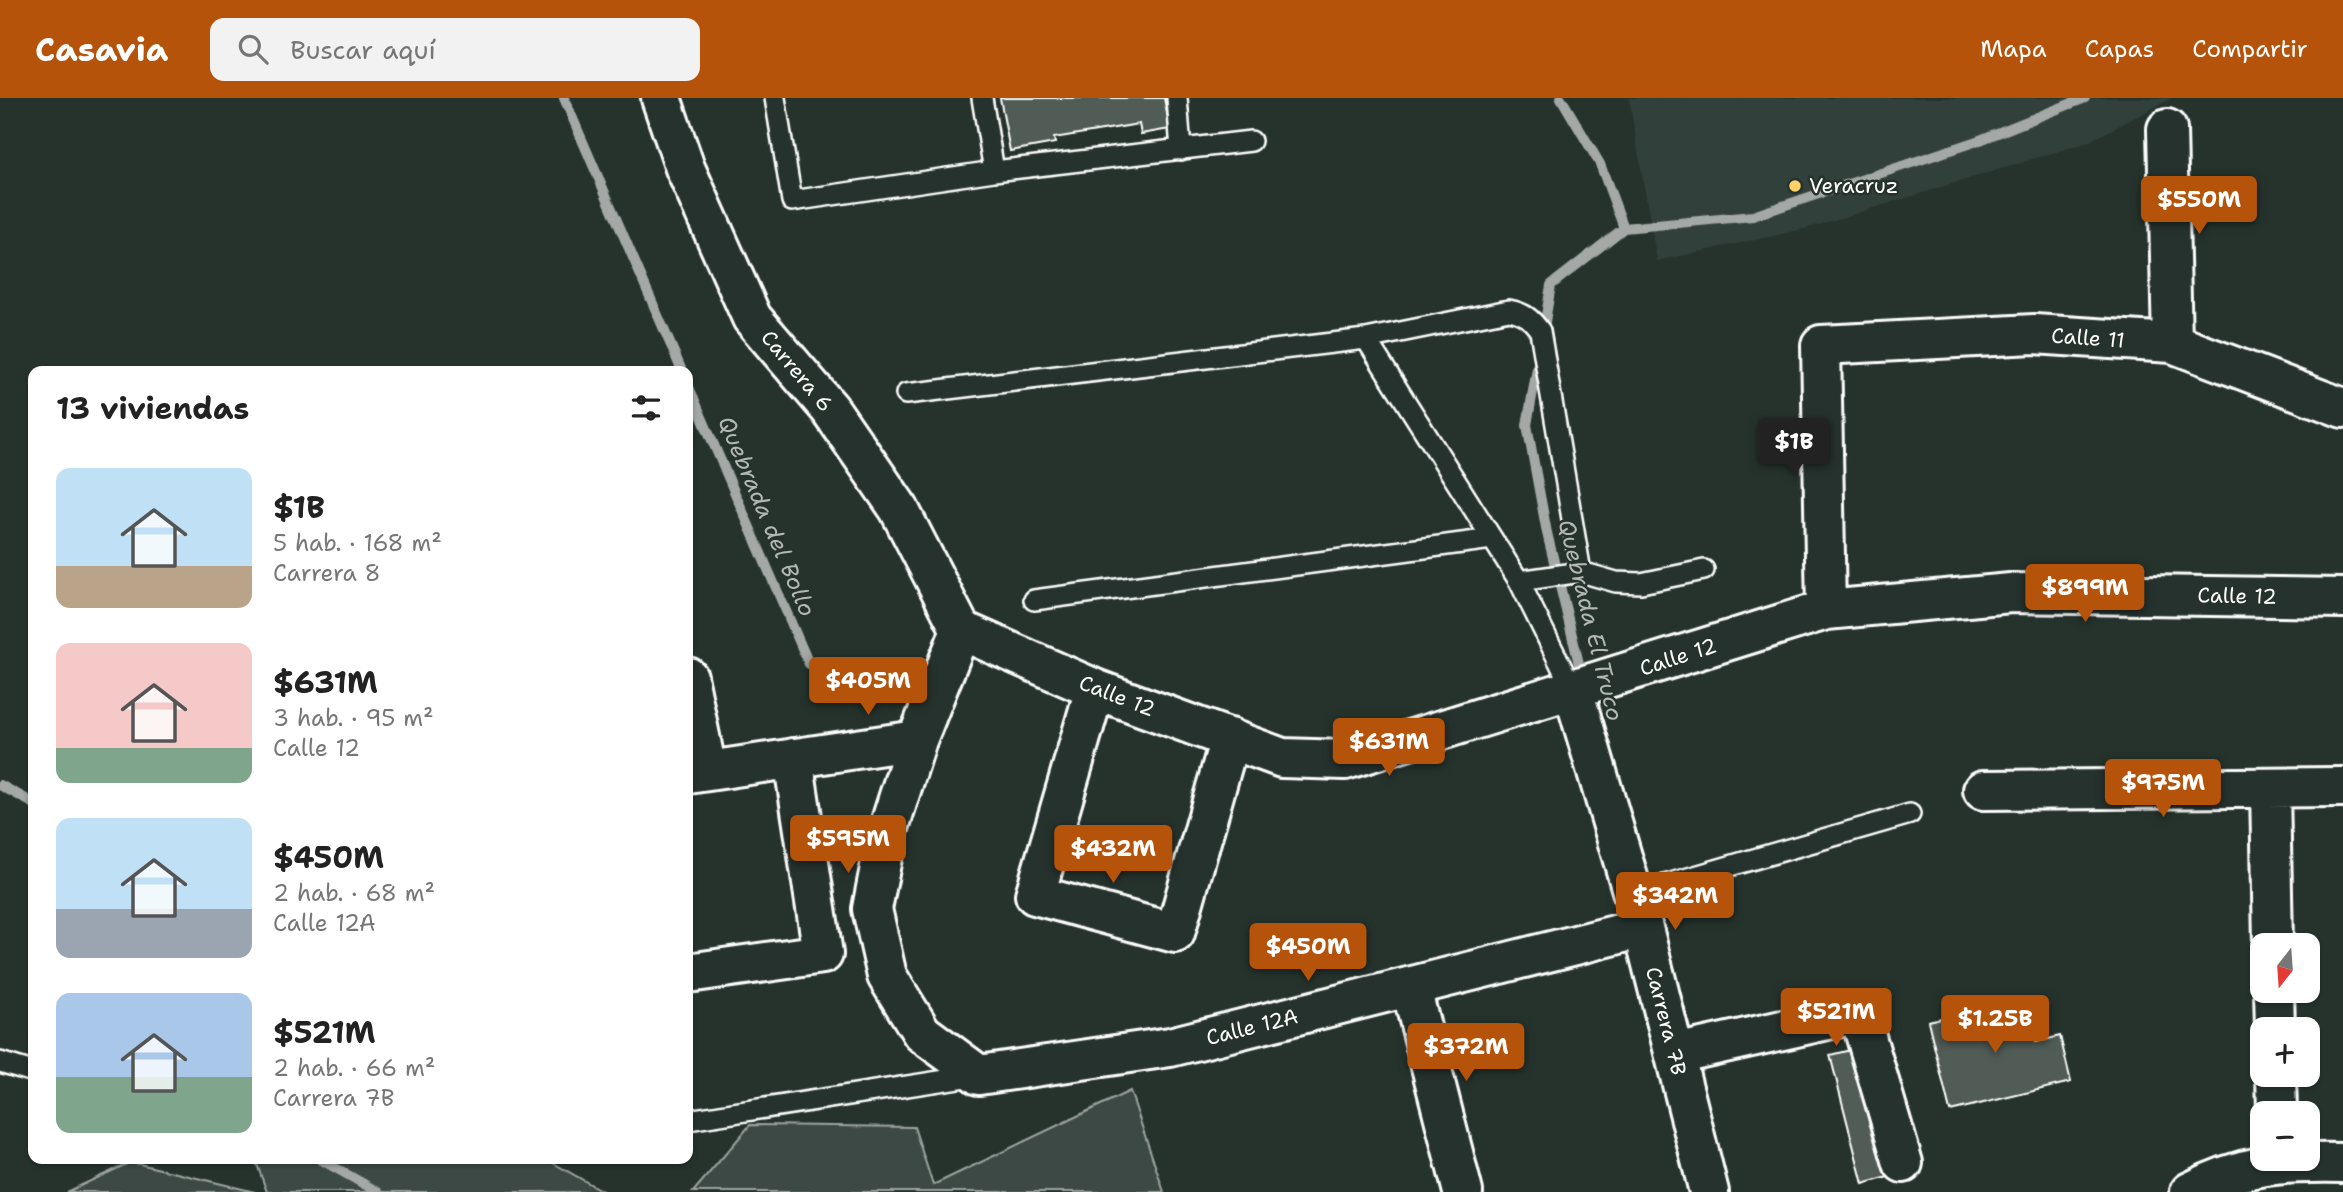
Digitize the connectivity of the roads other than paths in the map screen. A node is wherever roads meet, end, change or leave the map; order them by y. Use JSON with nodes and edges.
{"nodes":[{"id":1,"x":661,"y":98,"type":"edge"},
{"id":2,"x":775,"y":98,"type":"edge"},
{"id":3,"x":982,"y":98,"type":"edge"},
{"id":4,"x":1177,"y":98,"type":"edge"},
{"id":5,"x":2167,"y":130,"type":"dead end"},
{"id":6,"x":1251,"y":141,"type":"dead end"},
{"id":7,"x":1181,"y":150,"type":"junction"},
{"id":8,"x":994,"y":171,"type":"junction"},
{"id":9,"x":1366,"y":338,"type":"junction"},
{"id":10,"x":2172,"y":343,"type":"junction"},
{"id":11,"x":906,"y":394,"type":"dead end"},
{"id":12,"x":2343,"y":408,"type":"edge"},
{"id":13,"x":1492,"y":539,"type":"junction"},
{"id":14,"x":1704,"y":570,"type":"dead end"},
{"id":15,"x":1581,"y":572,"type":"junction"},
{"id":16,"x":1519,"y":581,"type":"junction"},
{"id":17,"x":2343,"y":598,"type":"edge"},
{"id":18,"x":1034,"y":600,"type":"dead end"},
{"id":19,"x":1825,"y":610,"type":"junction"},
{"id":20,"x":961,"y":631,"type":"junction"},
{"id":21,"x":1095,"y":689,"type":"junction"},
{"id":22,"x":1573,"y":690,"type":"junction"},
{"id":23,"x":693,"y":730,"type":"edge"},
{"id":24,"x":1230,"y":738,"type":"junction"},
{"id":25,"x":917,"y":740,"type":"junction"},
{"id":26,"x":793,"y":758,"type":"junction"},
{"id":27,"x":697,"y":773,"type":"edge"},
{"id":28,"x":2343,"y":787,"type":"edge"},
{"id":29,"x":2270,"y":789,"type":"junction"},
{"id":30,"x":1983,"y":790,"type":"dead end"},
{"id":31,"x":1910,"y":814,"type":"dead end"},
{"id":32,"x":1638,"y":911,"type":"junction"},
{"id":33,"x":2273,"y":933,"type":"edge"},
{"id":34,"x":693,"y":972,"type":"edge"},
{"id":35,"x":1411,"y":988,"type":"junction"},
{"id":36,"x":1675,"y":1054,"type":"junction"},
{"id":37,"x":0,"y":1062,"type":"edge"},
{"id":38,"x":28,"y":1070,"type":"edge"},
{"id":39,"x":979,"y":1075,"type":"junction"},
{"id":40,"x":693,"y":1119,"type":"edge"},
{"id":41,"x":2320,"y":1162,"type":"edge"},
{"id":42,"x":1903,"y":1163,"type":"dead end"},
{"id":43,"x":2343,"y":1163,"type":"edge"},
{"id":44,"x":2250,"y":1168,"type":"edge"},
{"id":45,"x":1463,"y":1192,"type":"edge"},
{"id":46,"x":1709,"y":1192,"type":"edge"},
{"id":47,"x":2190,"y":1192,"type":"edge"}],
"edges":[{"from":1,"to":20,"type":"street","name":"Carrera 6"},
{"from":2,"to":8,"type":"lane"},
{"from":3,"to":8,"type":"lane"},
{"from":4,"to":7,"type":"lane"},
{"from":5,"to":10,"type":"street"},
{"from":6,"to":7,"type":"lane"},
{"from":7,"to":8,"type":"lane"},
{"from":9,"to":11,"type":"lane"},
{"from":9,"to":13,"type":"lane"},
{"from":9,"to":15,"type":"lane"},
{"from":10,"to":12,"type":"street","name":"Calle 11"},
{"from":10,"to":19,"type":"street","name":"Calle 11"},
{"from":13,"to":16,"type":"lane"},
{"from":13,"to":18,"type":"lane"},
{"from":14,"to":15,"type":"lane"},
{"from":15,"to":16,"type":"lane"},
{"from":16,"to":22,"type":"lane"},
{"from":17,"to":19,"type":"street","name":"Calle 12"},
{"from":19,"to":22,"type":"street","name":"Calle 12"},
{"from":20,"to":21,"type":"street","name":"Calle 12"},
{"from":20,"to":25,"type":"street"},
{"from":21,"to":24,"type":"street","name":"Calle 12"},
{"from":21,"to":24,"type":"street"},
{"from":22,"to":24,"type":"street","name":"Calle 12"},
{"from":22,"to":32,"type":"street","name":"Carrera 7B"},
{"from":23,"to":27,"type":"street"},
{"from":25,"to":26,"type":"street"},
{"from":25,"to":39,"type":"street"},
{"from":26,"to":27,"type":"street"},
{"from":26,"to":34,"type":"street"},
{"from":28,"to":29,"type":"street"},
{"from":29,"to":30,"type":"street"},
{"from":29,"to":33,"type":"street"},
{"from":31,"to":32,"type":"lane"},
{"from":32,"to":35,"type":"street","name":"Calle 12A"},
{"from":32,"to":36,"type":"street","name":"Carrera 7B"},
{"from":35,"to":39,"type":"street","name":"Calle 12A"},
{"from":35,"to":45,"type":"street"},
{"from":36,"to":42,"type":"street"},
{"from":36,"to":46,"type":"street","name":"Carrera 7B"},
{"from":37,"to":38,"type":"lane"},
{"from":39,"to":40,"type":"lane"},
{"from":41,"to":43,"type":"street"},
{"from":44,"to":47,"type":"street"}]}
